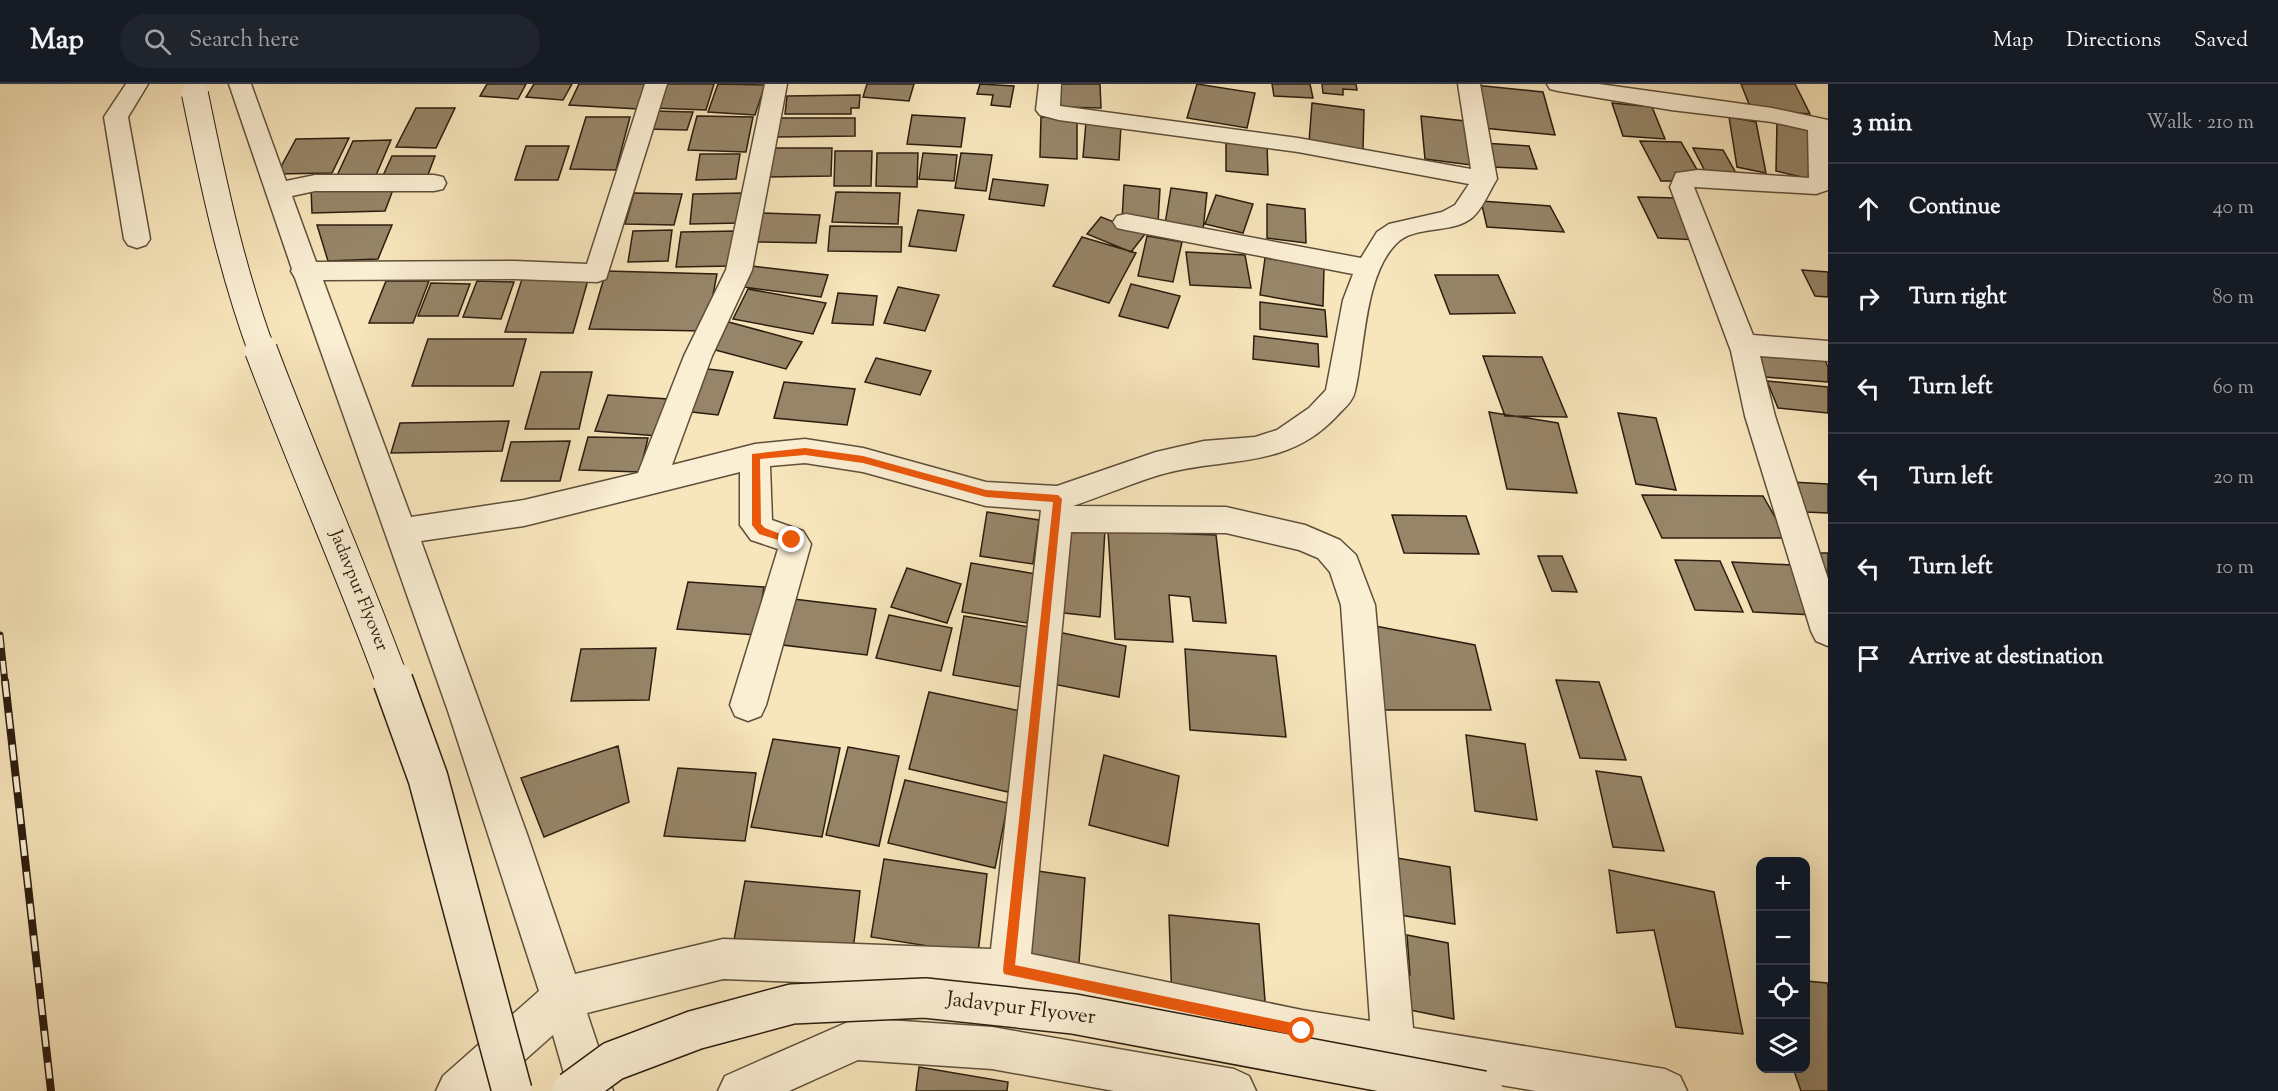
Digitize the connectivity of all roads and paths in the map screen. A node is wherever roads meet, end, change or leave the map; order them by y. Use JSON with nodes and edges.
{"nodes":[{"id":1,"x":137,"y":84,"type":"edge"},
{"id":2,"x":240,"y":84,"type":"edge"},
{"id":3,"x":656,"y":84,"type":"edge"},
{"id":4,"x":776,"y":84,"type":"edge"},
{"id":5,"x":1050,"y":84,"type":"edge"},
{"id":6,"x":1469,"y":84,"type":"edge"},
{"id":7,"x":1558,"y":84,"type":"edge"},
{"id":8,"x":195,"y":94,"type":"dead end"},
{"id":9,"x":1824,"y":127,"type":"edge"},
{"id":10,"x":1485,"y":179,"type":"junction"},
{"id":11,"x":434,"y":183,"type":"dead end"},
{"id":12,"x":277,"y":191,"type":"junction"},
{"id":13,"x":1126,"y":222,"type":"dead end"},
{"id":14,"x":137,"y":239,"type":"dead end"},
{"id":15,"x":1368,"y":268,"type":"junction"},
{"id":16,"x":304,"y":271,"type":"junction"},
{"id":17,"x":1742,"y":344,"type":"junction"},
{"id":18,"x":1828,"y":351,"type":"edge"},
{"id":19,"x":755,"y":456,"type":"junction"},
{"id":20,"x":649,"y":484,"type":"junction"},
{"id":21,"x":1056,"y":509,"type":"junction"},
{"id":22,"x":403,"y":531,"type":"junction"},
{"id":23,"x":1828,"y":632,"type":"edge"},
{"id":24,"x":748,"y":705,"type":"dead end"},
{"id":25,"x":1009,"y":970,"type":"junction"},
{"id":26,"x":563,"y":998,"type":"junction"},
{"id":27,"x":1393,"y":1045,"type":"junction"},
{"id":28,"x":458,"y":1091,"type":"edge"},
{"id":29,"x":512,"y":1091,"type":"edge"},
{"id":30,"x":572,"y":1091,"type":"edge"},
{"id":31,"x":591,"y":1091,"type":"edge"},
{"id":32,"x":740,"y":1091,"type":"edge"},
{"id":33,"x":1234,"y":1091,"type":"edge"},
{"id":34,"x":1483,"y":1091,"type":"edge"},
{"id":35,"x":1665,"y":1091,"type":"edge"}],
"edges":[{"from":1,"to":14,"type":"street"},
{"from":2,"to":12,"type":"street"},
{"from":3,"to":16,"type":"street"},
{"from":4,"to":20,"type":"street"},
{"from":5,"to":10,"type":"street"},
{"from":6,"to":10,"type":"street"},
{"from":7,"to":9,"type":"street"},
{"from":8,"to":29,"type":"street","name":"Jadavpur Flyover","bridge":true},
{"from":9,"to":17,"type":"street"},
{"from":10,"to":15,"type":"street"},
{"from":11,"to":12,"type":"street"},
{"from":12,"to":16,"type":"street"},
{"from":13,"to":15,"type":"street"},
{"from":15,"to":21,"type":"street"},
{"from":16,"to":22,"type":"street"},
{"from":17,"to":18,"type":"street"},
{"from":17,"to":23,"type":"street"},
{"from":19,"to":20,"type":"street"},
{"from":19,"to":21,"type":"street"},
{"from":19,"to":24,"type":"street"},
{"from":20,"to":22,"type":"street"},
{"from":21,"to":25,"type":"street"},
{"from":21,"to":27,"type":"street"},
{"from":22,"to":26,"type":"street"},
{"from":25,"to":26,"type":"street"},
{"from":25,"to":27,"type":"street"},
{"from":26,"to":28,"type":"street"},
{"from":26,"to":31,"type":"street"},
{"from":27,"to":35,"type":"street"},
{"from":30,"to":34,"type":"street","name":"Jadavpur Flyover","bridge":true},
{"from":32,"to":33,"type":"street"}]}
